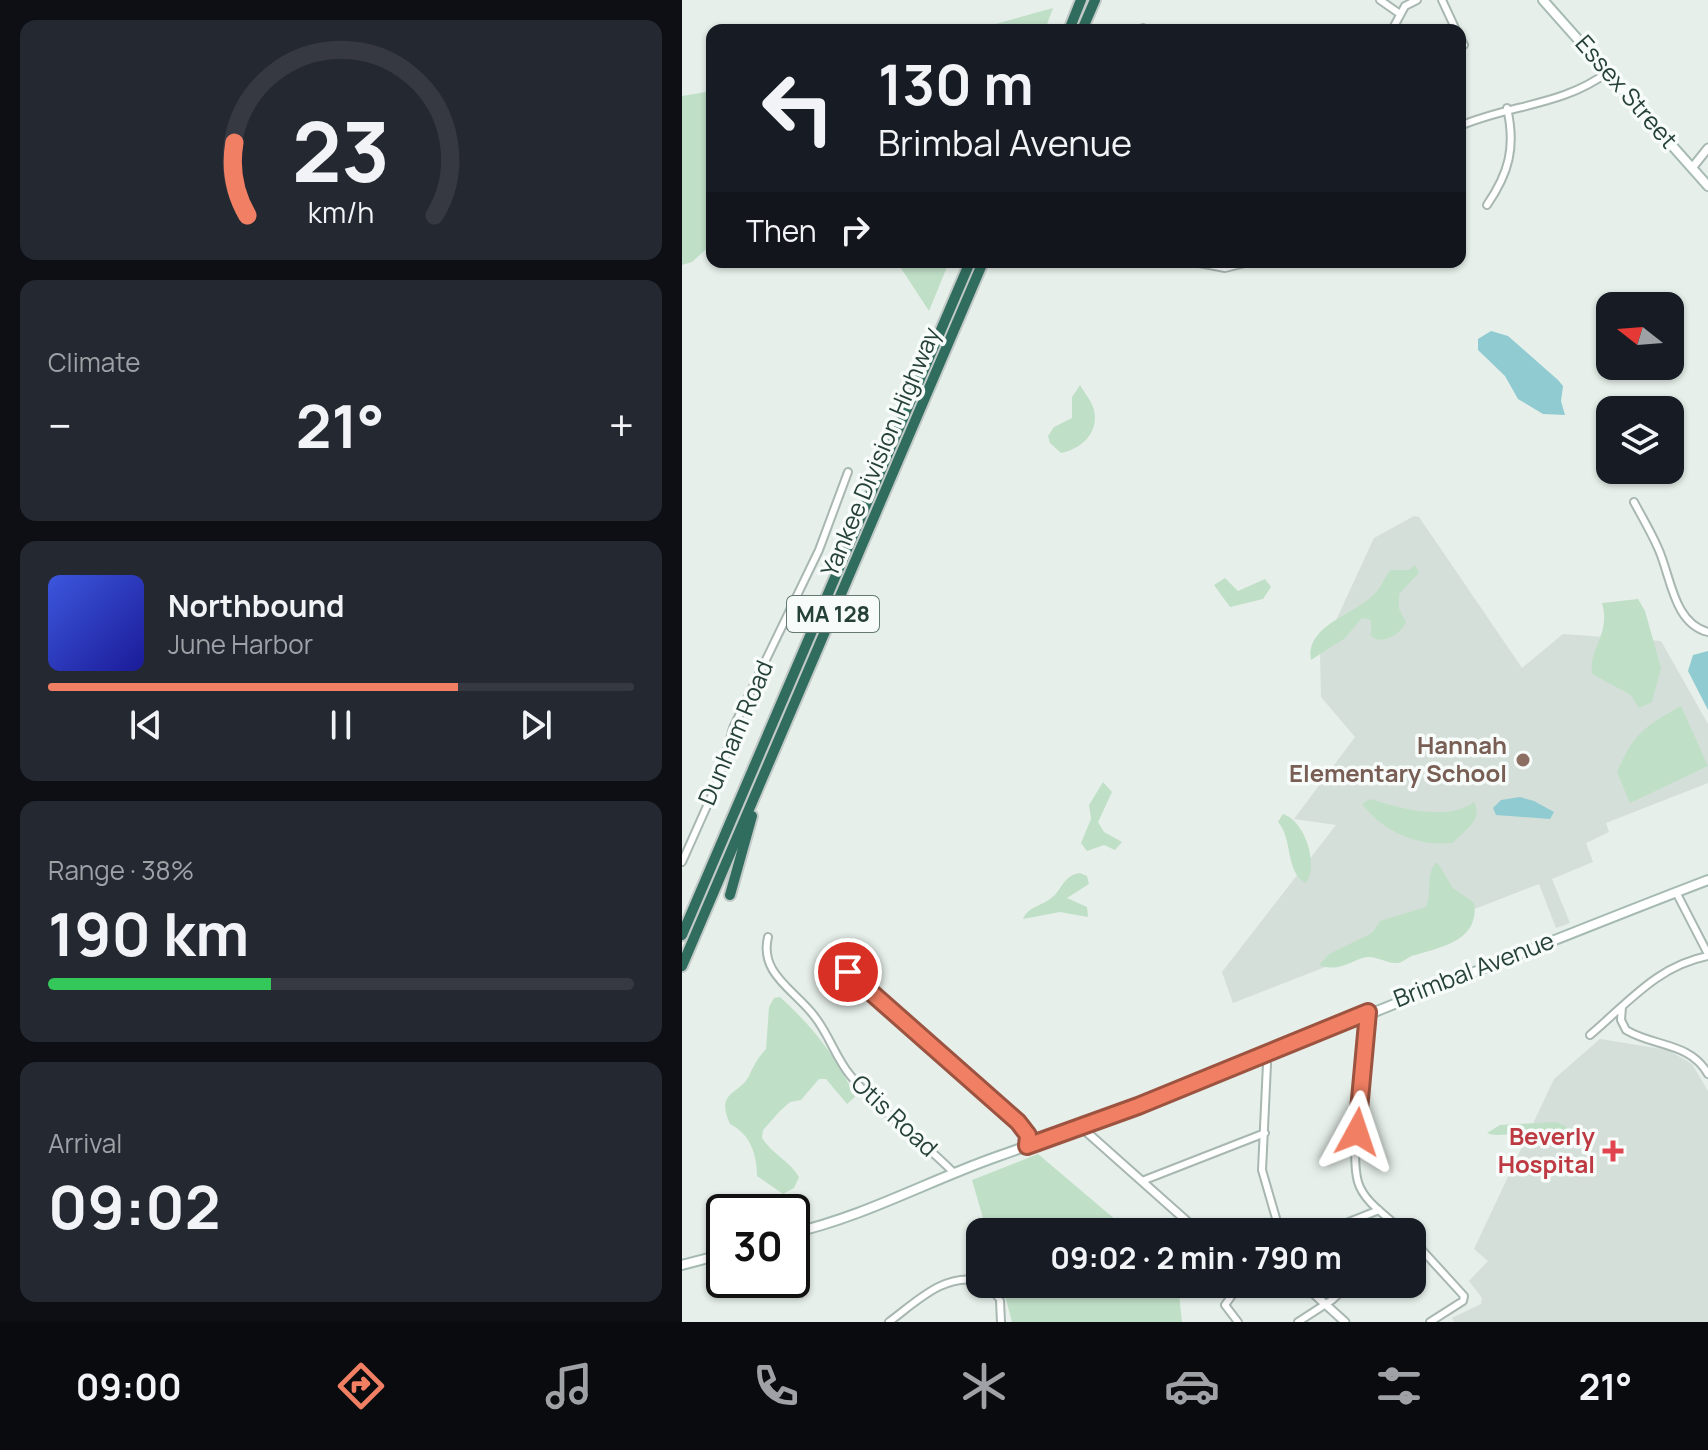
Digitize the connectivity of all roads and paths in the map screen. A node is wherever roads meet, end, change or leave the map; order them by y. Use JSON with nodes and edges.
{"nodes":[{"id":1,"x":1081,"y":0,"type":"edge"},
{"id":2,"x":1095,"y":0,"type":"edge"},
{"id":3,"x":1380,"y":0,"type":"edge"},
{"id":4,"x":1417,"y":0,"type":"edge"},
{"id":5,"x":1442,"y":0,"type":"edge"},
{"id":6,"x":1543,"y":0,"type":"edge"},
{"id":7,"x":1400,"y":14,"type":"junction"},
{"id":8,"x":1071,"y":24,"type":"edge"},
{"id":9,"x":1085,"y":24,"type":"edge"},
{"id":10,"x":1395,"y":24,"type":"edge"},
{"id":11,"x":1453,"y":24,"type":"edge"},
{"id":12,"x":1608,"y":72,"type":"junction"},
{"id":13,"x":1507,"y":108,"type":"junction"},
{"id":14,"x":1466,"y":124,"type":"edge"},
{"id":15,"x":1708,"y":148,"type":"edge"},
{"id":16,"x":1692,"y":168,"type":"junction"},
{"id":17,"x":1708,"y":186,"type":"edge"},
{"id":18,"x":1487,"y":205,"type":"dead end"},
{"id":19,"x":967,"y":268,"type":"edge"},
{"id":20,"x":980,"y":268,"type":"edge"},
{"id":21,"x":848,"y":472,"type":"dead end"},
{"id":22,"x":1634,"y":502,"type":"dead end"},
{"id":23,"x":1708,"y":632,"type":"edge"},
{"id":24,"x":765,"y":772,"type":"junction"},
{"id":25,"x":682,"y":862,"type":"edge"},
{"id":26,"x":1708,"y":880,"type":"edge"},
{"id":27,"x":1676,"y":892,"type":"junction"},
{"id":28,"x":730,"y":895,"type":"dead end"},
{"id":29,"x":682,"y":935,"type":"edge"},
{"id":30,"x":768,"y":937,"type":"dead end"},
{"id":31,"x":1708,"y":955,"type":"edge"},
{"id":32,"x":682,"y":966,"type":"edge"},
{"id":33,"x":848,"y":972,"type":"dead end"},
{"id":34,"x":1622,"y":1007,"type":"junction"},
{"id":35,"x":1368,"y":1012,"type":"junction"},
{"id":36,"x":1590,"y":1035,"type":"dead end"},
{"id":37,"x":1264,"y":1054,"type":"junction"},
{"id":38,"x":1708,"y":1074,"type":"edge"},
{"id":39,"x":1081,"y":1127,"type":"junction"},
{"id":40,"x":1265,"y":1133,"type":"junction"},
{"id":41,"x":1027,"y":1146,"type":"junction"},
{"id":42,"x":954,"y":1173,"type":"junction"},
{"id":43,"x":1142,"y":1181,"type":"junction"},
{"id":44,"x":1379,"y":1210,"type":"junction"},
{"id":45,"x":1183,"y":1218,"type":"edge"},
{"id":46,"x":1276,"y":1218,"type":"edge"},
{"id":47,"x":1363,"y":1218,"type":"edge"},
{"id":48,"x":1388,"y":1218,"type":"edge"},
{"id":49,"x":810,"y":1228,"type":"edge"},
{"id":50,"x":1426,"y":1254,"type":"edge"},
{"id":51,"x":706,"y":1259,"type":"edge"},
{"id":52,"x":684,"y":1266,"type":"edge"},
{"id":53,"x":966,"y":1279,"type":"edge"},
{"id":54,"x":998,"y":1298,"type":"edge"},
{"id":55,"x":1230,"y":1298,"type":"edge"},
{"id":56,"x":1319,"y":1298,"type":"edge"},
{"id":57,"x":1333,"y":1298,"type":"edge"},
{"id":58,"x":1326,"y":1304,"type":"junction"},
{"id":59,"x":889,"y":1322,"type":"edge"},
{"id":60,"x":1001,"y":1322,"type":"edge"},
{"id":61,"x":1238,"y":1322,"type":"edge"},
{"id":62,"x":1298,"y":1322,"type":"edge"},
{"id":63,"x":1345,"y":1322,"type":"edge"},
{"id":64,"x":1430,"y":1322,"type":"edge"}],
"edges":[{"from":1,"to":8,"type":"highway"},
{"from":2,"to":9,"type":"highway"},
{"from":3,"to":7,"type":"street"},
{"from":4,"to":7,"type":"street"},
{"from":5,"to":11,"type":"street"},
{"from":6,"to":12,"type":"main road","name":"Essex Street"},
{"from":7,"to":10,"type":"street"},
{"from":12,"to":13,"type":"street"},
{"from":12,"to":16,"type":"main road","name":"Essex Street"},
{"from":13,"to":14,"type":"street"},
{"from":13,"to":18,"type":"street"},
{"from":15,"to":16,"type":"street"},
{"from":16,"to":17,"type":"main road","name":"Essex Street"},
{"from":19,"to":29,"type":"highway","name":"Yankee Division Highway","number":"MA 128"},
{"from":20,"to":24,"type":"highway","name":"Yankee Division Highway","number":"MA 128"},
{"from":21,"to":25,"type":"street","name":"Dunham Road"},
{"from":22,"to":23,"type":"street"},
{"from":24,"to":28,"type":"highway"},
{"from":24,"to":32,"type":"highway","name":"Yankee Division Highway","number":"MA 128"},
{"from":26,"to":27,"type":"main road","name":"Brimbal Avenue"},
{"from":27,"to":31,"type":"street"},
{"from":27,"to":35,"type":"main road","name":"Brimbal Avenue"},
{"from":30,"to":42,"type":"street","name":"Otis Road"},
{"from":31,"to":34,"type":"street"},
{"from":33,"to":41,"type":"street"},
{"from":34,"to":36,"type":"street"},
{"from":34,"to":38,"type":"street"},
{"from":35,"to":37,"type":"main road","name":"Brimbal Avenue"},
{"from":35,"to":44,"type":"street"},
{"from":37,"to":39,"type":"main road","name":"Brimbal Avenue"},
{"from":37,"to":40,"type":"street"},
{"from":39,"to":41,"type":"main road","name":"Brimbal Avenue"},
{"from":39,"to":43,"type":"street"},
{"from":40,"to":43,"type":"street"},
{"from":40,"to":46,"type":"street"},
{"from":41,"to":42,"type":"main road","name":"Brimbal Avenue"},
{"from":42,"to":49,"type":"main road","name":"Brimbal Avenue"},
{"from":43,"to":45,"type":"street"},
{"from":44,"to":47,"type":"street"},
{"from":44,"to":48,"type":"street"},
{"from":50,"to":64,"type":"street"},
{"from":51,"to":52,"type":"main road"},
{"from":53,"to":59,"type":"street"},
{"from":54,"to":60,"type":"street"},
{"from":55,"to":61,"type":"street"},
{"from":56,"to":58,"type":"street"},
{"from":57,"to":58,"type":"street"},
{"from":58,"to":62,"type":"street"},
{"from":58,"to":63,"type":"street"}]}
